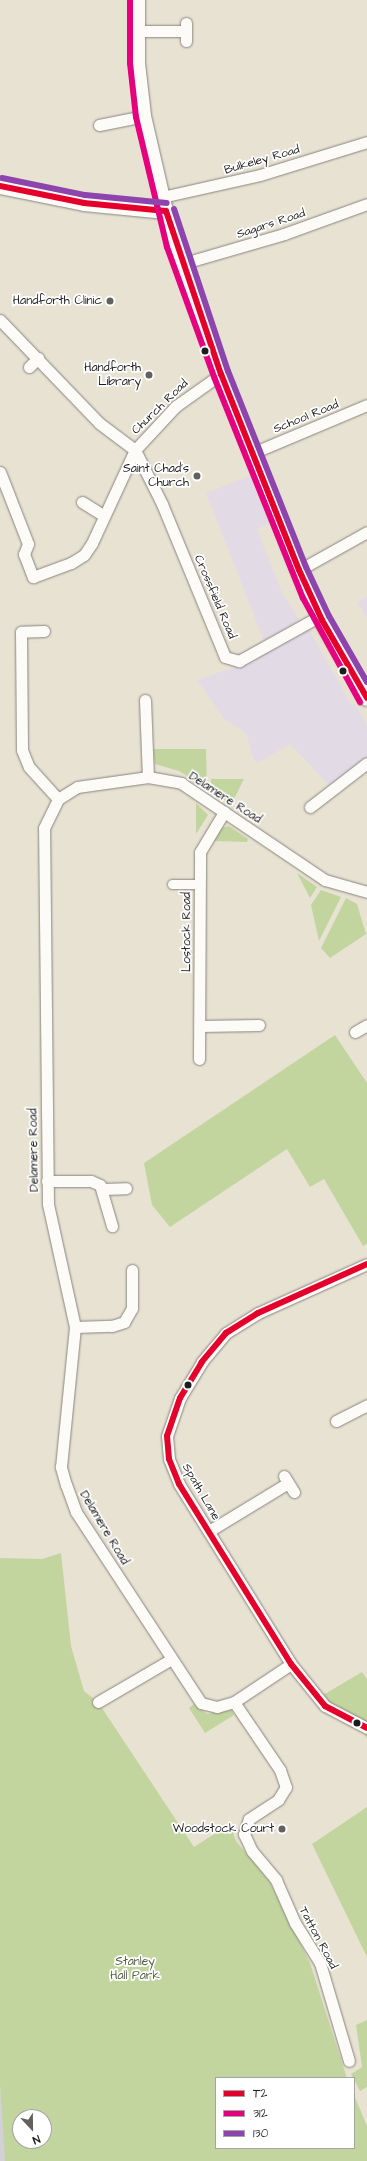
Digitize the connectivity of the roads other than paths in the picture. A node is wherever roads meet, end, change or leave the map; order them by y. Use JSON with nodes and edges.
{"nodes":[{"id":1,"x":138,"y":0,"type":"edge"},
{"id":2,"x":137,"y":31,"type":"junction"},
{"id":3,"x":186,"y":32,"type":"dead end"},
{"id":4,"x":144,"y":116,"type":"junction"},
{"id":5,"x":99,"y":125,"type":"dead end"},
{"id":6,"x":367,"y":142,"type":"edge"},
{"id":7,"x":0,"y":186,"type":"edge"},
{"id":8,"x":164,"y":204,"type":"junction"},
{"id":9,"x":367,"y":204,"type":"edge"},
{"id":10,"x":181,"y":264,"type":"junction"},
{"id":11,"x":0,"y":320,"type":"edge"},
{"id":12,"x":38,"y":358,"type":"junction"},
{"id":13,"x":29,"y":367,"type":"dead end"},
{"id":14,"x":221,"y":374,"type":"junction"},
{"id":15,"x":367,"y":405,"type":"edge"},
{"id":16,"x":135,"y":450,"type":"junction"},
{"id":17,"x":255,"y":452,"type":"junction"},
{"id":18,"x":0,"y":472,"type":"edge"},
{"id":19,"x":82,"y":502,"type":"dead end"},
{"id":20,"x":104,"y":516,"type":"junction"},
{"id":21,"x":367,"y":532,"type":"edge"},
{"id":22,"x":300,"y":570,"type":"junction"},
{"id":23,"x":320,"y":616,"type":"junction"},
{"id":24,"x":44,"y":631,"type":"dead end"},
{"id":25,"x":367,"y":698,"type":"edge"},
{"id":26,"x":145,"y":700,"type":"dead end"},
{"id":27,"x":367,"y":763,"type":"edge"},
{"id":28,"x":148,"y":777,"type":"junction"},
{"id":29,"x":58,"y":799,"type":"junction"},
{"id":30,"x":310,"y":807,"type":"dead end"},
{"id":31,"x":224,"y":812,"type":"junction"},
{"id":32,"x":172,"y":884,"type":"dead end"},
{"id":33,"x":200,"y":884,"type":"junction"},
{"id":34,"x":367,"y":892,"type":"edge"},
{"id":35,"x":259,"y":1025,"type":"dead end"},
{"id":36,"x":367,"y":1025,"type":"edge"},
{"id":37,"x":200,"y":1026,"type":"junction"},
{"id":38,"x":355,"y":1032,"type":"dead end"},
{"id":39,"x":199,"y":1059,"type":"dead end"},
{"id":40,"x":47,"y":1181,"type":"junction"},
{"id":41,"x":126,"y":1188,"type":"dead end"},
{"id":42,"x":103,"y":1189,"type":"junction"},
{"id":43,"x":112,"y":1226,"type":"dead end"},
{"id":44,"x":367,"y":1264,"type":"edge"},
{"id":45,"x":132,"y":1270,"type":"dead end"},
{"id":46,"x":75,"y":1327,"type":"junction"},
{"id":47,"x":367,"y":1405,"type":"edge"},
{"id":48,"x":336,"y":1421,"type":"dead end"},
{"id":49,"x":289,"y":1484,"type":"dead end"},
{"id":50,"x":208,"y":1531,"type":"junction"},
{"id":51,"x":170,"y":1660,"type":"junction"},
{"id":52,"x":291,"y":1664,"type":"junction"},
{"id":53,"x":98,"y":1702,"type":"dead end"},
{"id":54,"x":234,"y":1702,"type":"junction"},
{"id":55,"x":367,"y":1728,"type":"edge"},
{"id":56,"x":349,"y":2061,"type":"dead end"}],
"edges":[{"from":1,"to":2,"type":"street"},
{"from":2,"to":3,"type":"street"},
{"from":2,"to":4,"type":"street"},
{"from":4,"to":5,"type":"street"},
{"from":4,"to":8,"type":"street"},
{"from":6,"to":8,"type":"street","name":"Bulkeley Road"},
{"from":7,"to":8,"type":"main road"},
{"from":8,"to":10,"type":"main road"},
{"from":9,"to":10,"type":"street","name":"Sagars Road"},
{"from":10,"to":14,"type":"main road"},
{"from":11,"to":12,"type":"street","name":"Church Road"},
{"from":12,"to":13,"type":"street"},
{"from":12,"to":16,"type":"street","name":"Church Road"},
{"from":14,"to":16,"type":"street","name":"Church Road"},
{"from":14,"to":17,"type":"main road"},
{"from":15,"to":17,"type":"street","name":"School Road"},
{"from":16,"to":20,"type":"street"},
{"from":16,"to":23,"type":"street","name":"Crossfield Road"},
{"from":17,"to":22,"type":"main road"},
{"from":18,"to":20,"type":"street"},
{"from":19,"to":20,"type":"street"},
{"from":21,"to":22,"type":"street"},
{"from":22,"to":23,"type":"main road"},
{"from":23,"to":25,"type":"main road"},
{"from":24,"to":29,"type":"street"},
{"from":26,"to":28,"type":"street"},
{"from":27,"to":30,"type":"street"},
{"from":28,"to":29,"type":"street","name":"Delamere Road"},
{"from":28,"to":31,"type":"street","name":"Delamere Road"},
{"from":29,"to":40,"type":"street","name":"Delamere Road"},
{"from":31,"to":33,"type":"street","name":"Lostock Road"},
{"from":31,"to":34,"type":"street","name":"Delamere Road"},
{"from":32,"to":33,"type":"street"},
{"from":33,"to":37,"type":"street","name":"Lostock Road"},
{"from":35,"to":37,"type":"street"},
{"from":36,"to":38,"type":"street"},
{"from":37,"to":39,"type":"street","name":"Lostock Road"},
{"from":40,"to":42,"type":"street"},
{"from":40,"to":46,"type":"street","name":"Delamere Road"},
{"from":41,"to":42,"type":"street"},
{"from":42,"to":43,"type":"street"},
{"from":44,"to":50,"type":"street","name":"Spath Lane"},
{"from":45,"to":46,"type":"street"},
{"from":46,"to":51,"type":"street","name":"Delamere Road"},
{"from":47,"to":48,"type":"street"},
{"from":49,"to":50,"type":"street"},
{"from":50,"to":52,"type":"street","name":"Spath Lane"},
{"from":51,"to":53,"type":"street"},
{"from":51,"to":54,"type":"street","name":"Delamere Road"},
{"from":52,"to":54,"type":"street","name":"Delamere Road"},
{"from":52,"to":55,"type":"street","name":"Spath Lane"},
{"from":54,"to":56,"type":"street","name":"Tatton Road"}]}
